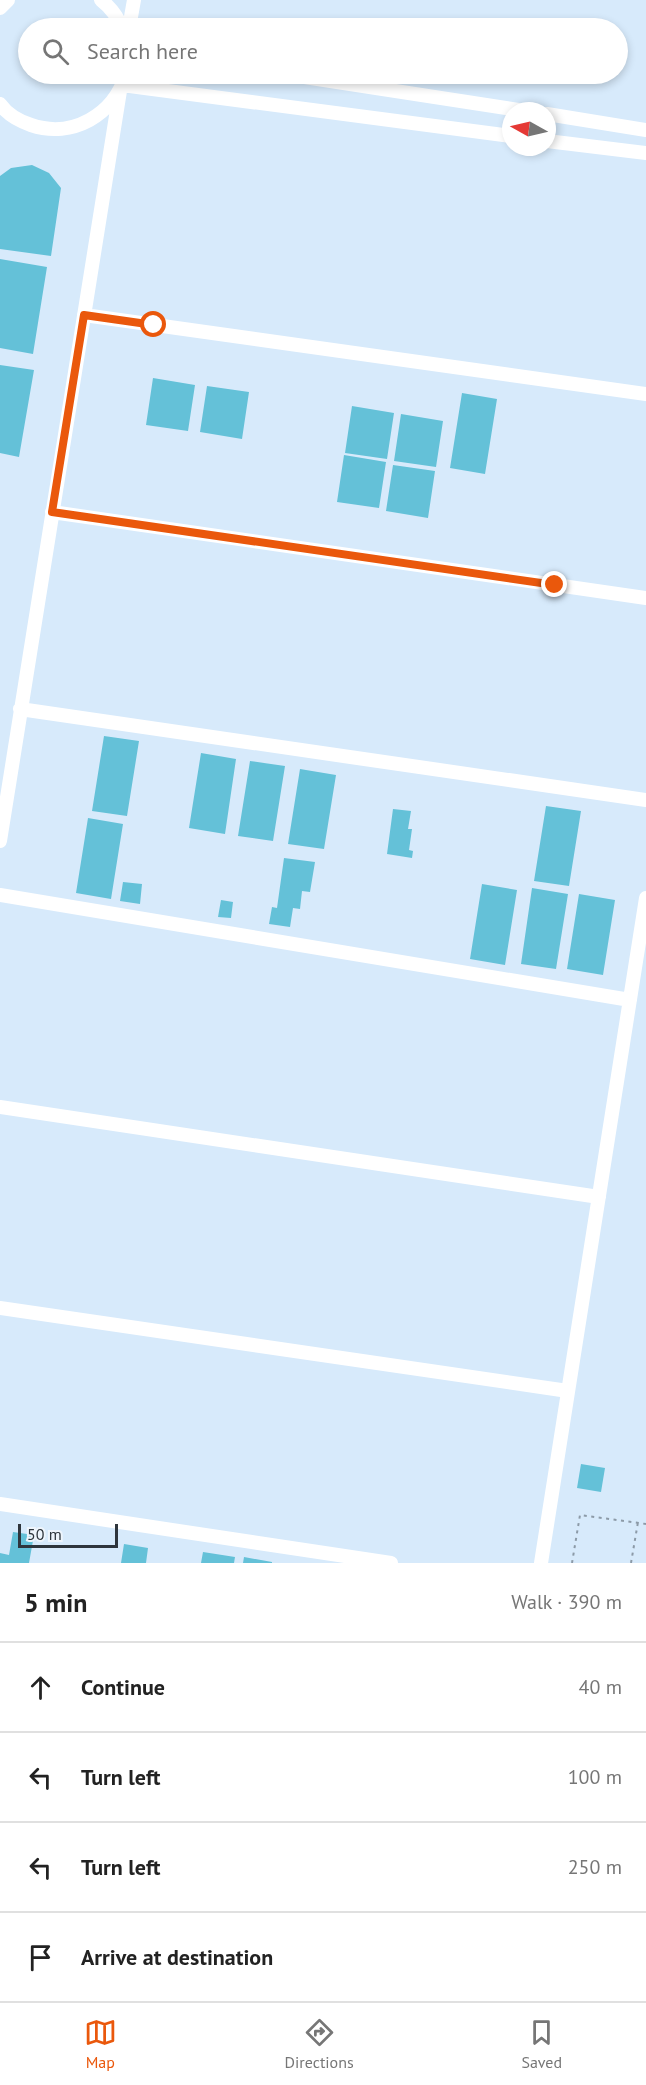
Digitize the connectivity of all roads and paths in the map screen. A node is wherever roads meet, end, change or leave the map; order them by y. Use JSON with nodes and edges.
{"nodes":[{"id":1,"x":8,"y":0,"type":"edge"},
{"id":2,"x":101,"y":0,"type":"edge"},
{"id":3,"x":134,"y":0,"type":"edge"},
{"id":4,"x":0,"y":8,"type":"edge"},
{"id":5,"x":116,"y":18,"type":"edge"},
{"id":6,"x":131,"y":18,"type":"edge"},
{"id":7,"x":122,"y":84,"type":"edge"},
{"id":8,"x":123,"y":84,"type":"edge"},
{"id":9,"x":130,"y":84,"type":"edge"},
{"id":10,"x":350,"y":84,"type":"edge"},
{"id":11,"x":0,"y":104,"type":"edge"},
{"id":12,"x":502,"y":107,"type":"edge"},
{"id":13,"x":556,"y":115,"type":"edge"},
{"id":14,"x":646,"y":130,"type":"edge"},
{"id":15,"x":502,"y":135,"type":"edge"},
{"id":16,"x":556,"y":142,"type":"edge"},
{"id":17,"x":646,"y":153,"type":"edge"},
{"id":18,"x":84,"y":315,"type":"junction"},
{"id":19,"x":646,"y":394,"type":"edge"},
{"id":20,"x":52,"y":512,"type":"junction"},
{"id":21,"x":646,"y":598,"type":"edge"},
{"id":22,"x":20,"y":709,"type":"junction"},
{"id":23,"x":646,"y":800,"type":"edge"},
{"id":24,"x":0,"y":841,"type":"edge"},
{"id":25,"x":0,"y":895,"type":"edge"},
{"id":26,"x":646,"y":898,"type":"edge"},
{"id":27,"x":630,"y":1000,"type":"junction"},
{"id":28,"x":0,"y":1107,"type":"edge"},
{"id":29,"x":599,"y":1197,"type":"junction"},
{"id":30,"x":0,"y":1308,"type":"edge"},
{"id":31,"x":568,"y":1391,"type":"junction"},
{"id":32,"x":0,"y":1504,"type":"edge"},
{"id":33,"x":638,"y":1522,"type":"junction"},
{"id":34,"x":646,"y":1524,"type":"edge"},
{"id":35,"x":391,"y":1563,"type":"edge"},
{"id":36,"x":541,"y":1563,"type":"edge"},
{"id":37,"x":572,"y":1563,"type":"edge"},
{"id":38,"x":631,"y":1563,"type":"edge"}],
"edges":[{"from":1,"to":4,"type":"street"},
{"from":2,"to":5,"type":"street"},
{"from":3,"to":6,"type":"street"},
{"from":7,"to":11,"type":"street"},
{"from":8,"to":18,"type":"street"},
{"from":9,"to":15,"type":"street"},
{"from":10,"to":12,"type":"street"},
{"from":13,"to":14,"type":"street"},
{"from":16,"to":17,"type":"street"},
{"from":18,"to":19,"type":"street"},
{"from":18,"to":20,"type":"street"},
{"from":20,"to":21,"type":"street"},
{"from":20,"to":22,"type":"street"},
{"from":22,"to":23,"type":"street"},
{"from":22,"to":24,"type":"street"},
{"from":25,"to":27,"type":"street"},
{"from":26,"to":27,"type":"street"},
{"from":27,"to":29,"type":"street"},
{"from":28,"to":29,"type":"street"},
{"from":29,"to":31,"type":"street"},
{"from":30,"to":31,"type":"street"},
{"from":31,"to":36,"type":"street"},
{"from":32,"to":35,"type":"street"},
{"from":33,"to":34,"type":"path"},
{"from":33,"to":37,"type":"path"},
{"from":33,"to":38,"type":"path"}]}
